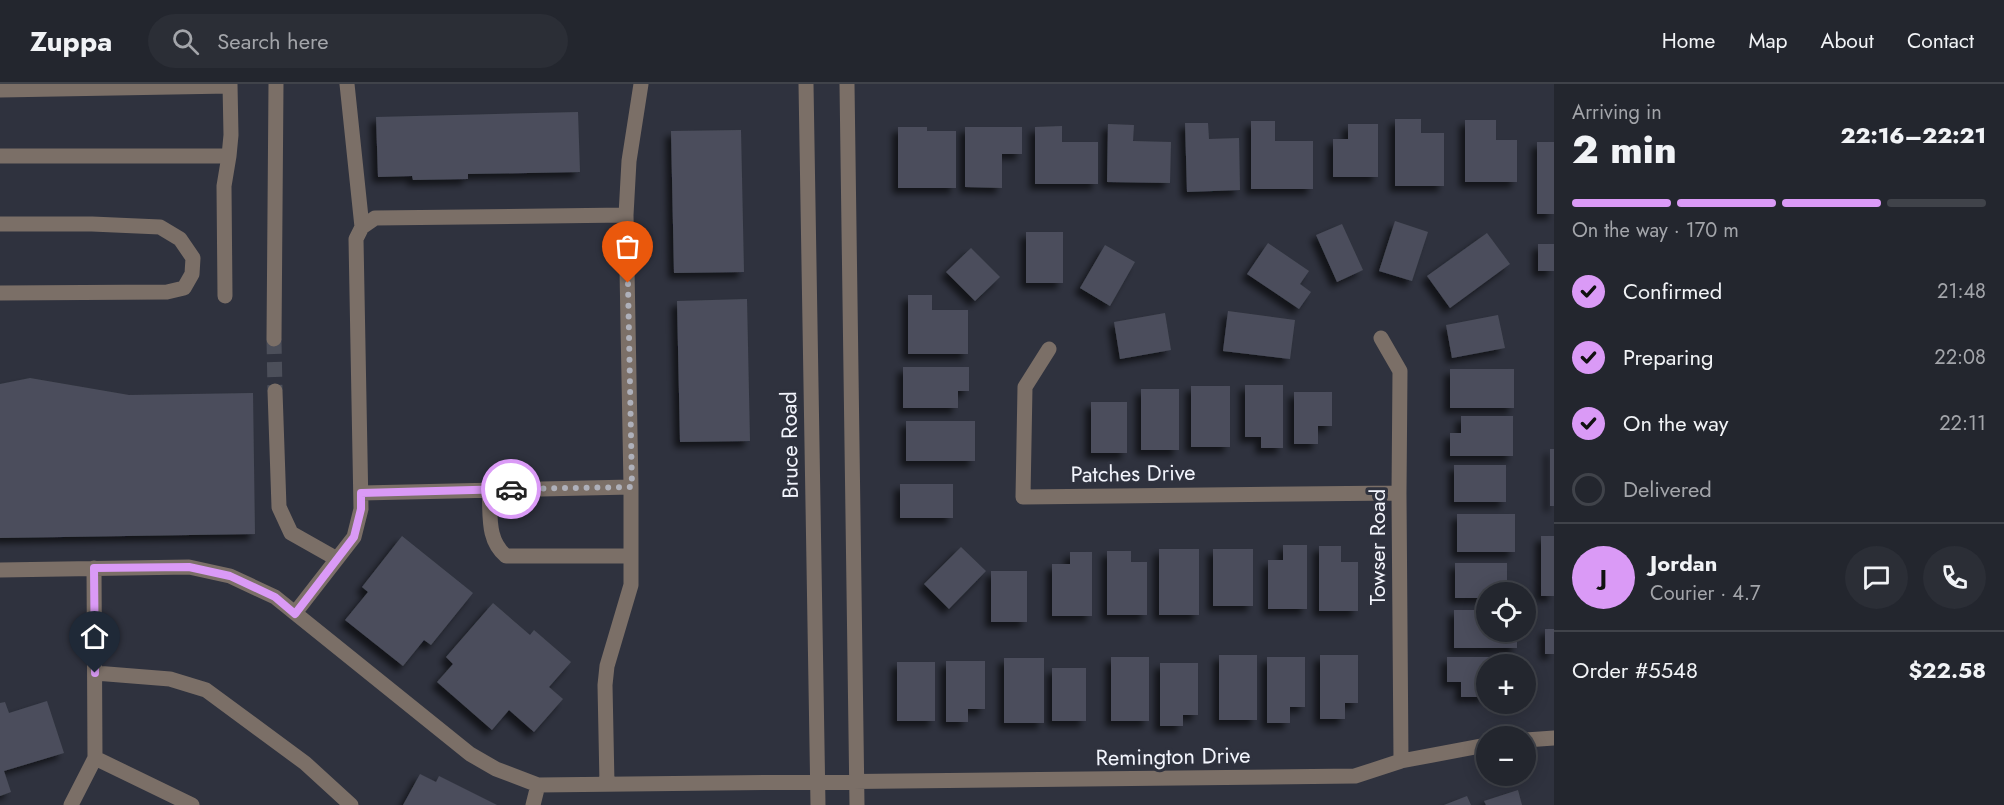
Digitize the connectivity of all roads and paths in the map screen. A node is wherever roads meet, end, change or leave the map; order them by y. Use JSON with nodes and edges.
{"nodes":[{"id":1,"x":276,"y":84,"type":"edge"},
{"id":2,"x":347,"y":84,"type":"edge"},
{"id":3,"x":642,"y":84,"type":"edge"},
{"id":4,"x":806,"y":84,"type":"edge"},
{"id":5,"x":847,"y":84,"type":"edge"},
{"id":6,"x":230,"y":85,"type":"edge"},
{"id":7,"x":0,"y":90,"type":"edge"},
{"id":8,"x":0,"y":156,"type":"edge"},
{"id":9,"x":230,"y":156,"type":"junction"},
{"id":10,"x":626,"y":215,"type":"junction"},
{"id":11,"x":0,"y":224,"type":"edge"},
{"id":12,"x":362,"y":227,"type":"junction"},
{"id":13,"x":0,"y":293,"type":"edge"},
{"id":14,"x":225,"y":296,"type":"dead end"},
{"id":15,"x":1381,"y":338,"type":"dead end"},
{"id":16,"x":274,"y":339,"type":"tunnel mouth"},
{"id":17,"x":1049,"y":349,"type":"dead end"},
{"id":18,"x":275,"y":391,"type":"tunnel mouth"},
{"id":19,"x":632,"y":487,"type":"junction"},
{"id":20,"x":489,"y":490,"type":"junction"},
{"id":21,"x":361,"y":493,"type":"junction"},
{"id":22,"x":1399,"y":493,"type":"junction"},
{"id":23,"x":631,"y":556,"type":"junction"},
{"id":24,"x":338,"y":559,"type":"junction"},
{"id":25,"x":94,"y":568,"type":"junction"},
{"id":26,"x":0,"y":570,"type":"edge"},
{"id":27,"x":295,"y":614,"type":"junction"},
{"id":28,"x":95,"y":673,"type":"junction"},
{"id":29,"x":1554,"y":738,"type":"edge"},
{"id":30,"x":1536,"y":739,"type":"edge"},
{"id":31,"x":1476,"y":747,"type":"edge"},
{"id":32,"x":95,"y":758,"type":"junction"},
{"id":33,"x":1401,"y":761,"type":"junction"},
{"id":34,"x":818,"y":782,"type":"junction"},
{"id":35,"x":857,"y":783,"type":"junction"},
{"id":36,"x":538,"y":784,"type":"junction"},
{"id":37,"x":607,"y":784,"type":"junction"},
{"id":38,"x":71,"y":805,"type":"edge"},
{"id":39,"x":192,"y":805,"type":"edge"},
{"id":40,"x":351,"y":805,"type":"edge"},
{"id":41,"x":533,"y":805,"type":"edge"},
{"id":42,"x":818,"y":805,"type":"edge"},
{"id":43,"x":857,"y":805,"type":"edge"}],
"edges":[{"from":1,"to":16,"type":"street"},
{"from":2,"to":12,"type":"street"},
{"from":3,"to":10,"type":"street"},
{"from":4,"to":34,"type":"street","name":"Bruce Road"},
{"from":5,"to":35,"type":"street"},
{"from":6,"to":7,"type":"street"},
{"from":6,"to":9,"type":"street"},
{"from":8,"to":9,"type":"street"},
{"from":9,"to":14,"type":"street"},
{"from":10,"to":12,"type":"street"},
{"from":10,"to":19,"type":"street"},
{"from":11,"to":13,"type":"street"},
{"from":12,"to":21,"type":"street"},
{"from":15,"to":22,"type":"street","name":"Towser Road"},
{"from":17,"to":22,"type":"street","name":"Patches Drive"},
{"from":18,"to":24,"type":"street"},
{"from":19,"to":20,"type":"street"},
{"from":19,"to":23,"type":"street"},
{"from":20,"to":21,"type":"street"},
{"from":20,"to":23,"type":"street"},
{"from":21,"to":24,"type":"street"},
{"from":22,"to":33,"type":"street","name":"Towser Road"},
{"from":23,"to":37,"type":"street"},
{"from":24,"to":27,"type":"street"},
{"from":25,"to":26,"type":"street","name":"Remington Drive"},
{"from":25,"to":27,"type":"street","name":"Remington Drive"},
{"from":25,"to":28,"type":"street"},
{"from":27,"to":36,"type":"street","name":"Remington Drive"},
{"from":28,"to":32,"type":"street"},
{"from":28,"to":40,"type":"street"},
{"from":29,"to":30,"type":"street"},
{"from":31,"to":33,"type":"street","name":"Remington Drive"},
{"from":32,"to":38,"type":"street"},
{"from":32,"to":39,"type":"street"},
{"from":33,"to":35,"type":"street","name":"Remington Drive"},
{"from":34,"to":35,"type":"street","name":"Remington Drive"},
{"from":34,"to":37,"type":"street","name":"Remington Drive"},
{"from":34,"to":42,"type":"street","name":"Bruce Road"},
{"from":35,"to":43,"type":"street"},
{"from":36,"to":37,"type":"street","name":"Remington Drive"},
{"from":36,"to":41,"type":"street"}]}
